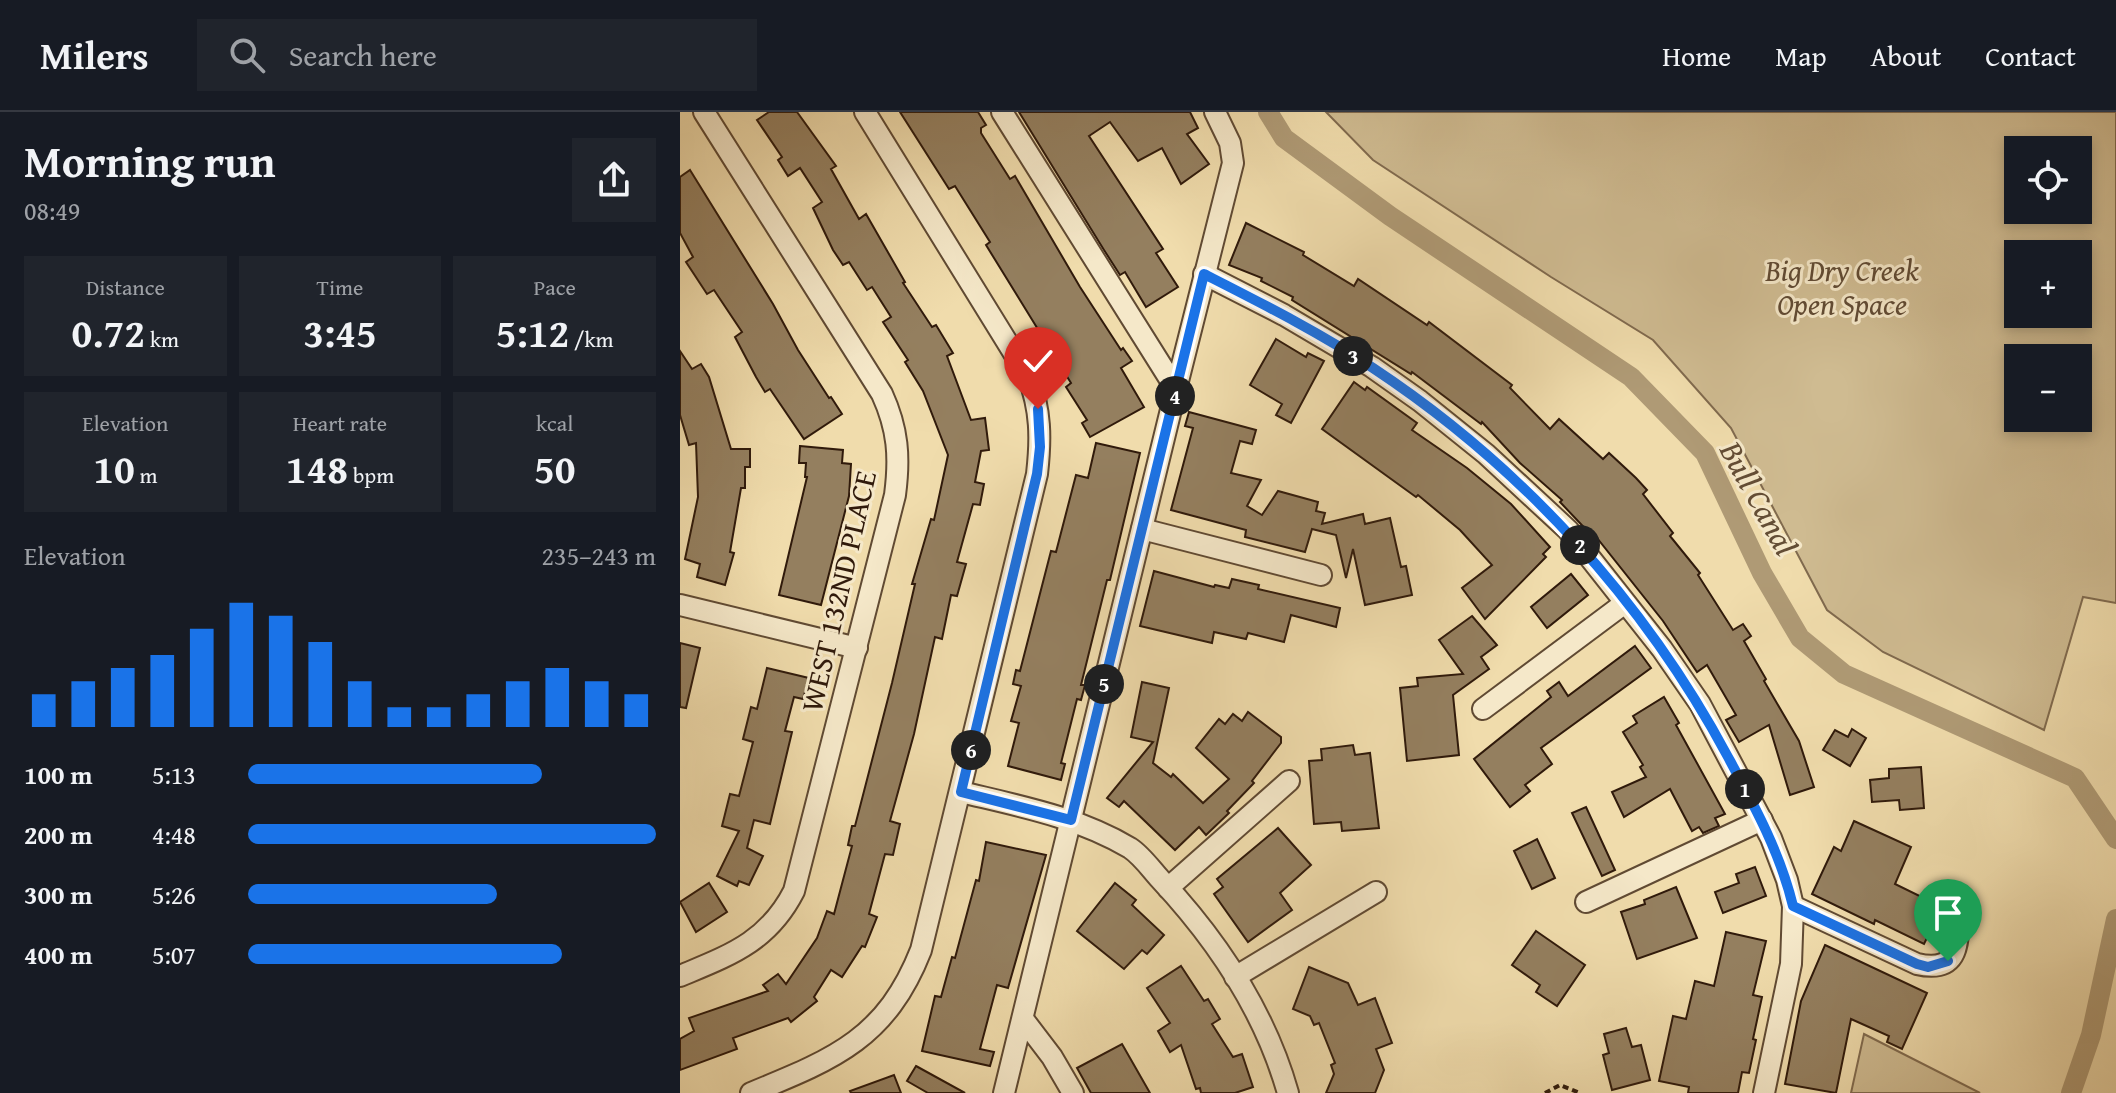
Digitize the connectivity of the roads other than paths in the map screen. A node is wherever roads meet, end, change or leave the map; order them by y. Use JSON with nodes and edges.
{"nodes":[{"id":1,"x":704,"y":112,"type":"edge"},
{"id":2,"x":865,"y":112,"type":"edge"},
{"id":3,"x":1002,"y":112,"type":"edge"},
{"id":4,"x":1215,"y":112,"type":"edge"},
{"id":5,"x":1204,"y":274,"type":"junction"},
{"id":6,"x":1176,"y":389,"type":"junction"},
{"id":7,"x":1142,"y":529,"type":"junction"},
{"id":8,"x":1321,"y":575,"type":"dead end"},
{"id":9,"x":1625,"y":603,"type":"junction"},
{"id":10,"x":680,"y":605,"type":"edge"},
{"id":11,"x":857,"y":648,"type":"junction"},
{"id":12,"x":1483,"y":709,"type":"dead end"},
{"id":13,"x":1289,"y":781,"type":"dead end"},
{"id":14,"x":961,"y":792,"type":"junction"},
{"id":15,"x":1071,"y":820,"type":"junction"},
{"id":16,"x":1762,"y":820,"type":"junction"},
{"id":17,"x":1168,"y":888,"type":"junction"},
{"id":18,"x":1376,"y":892,"type":"dead end"},
{"id":19,"x":1586,"y":902,"type":"dead end"},
{"id":20,"x":1793,"y":906,"type":"junction"},
{"id":21,"x":1958,"y":917,"type":"dead end"},
{"id":22,"x":680,"y":976,"type":"edge"},
{"id":23,"x":1235,"y":977,"type":"junction"},
{"id":24,"x":1023,"y":1019,"type":"junction"},
{"id":25,"x":751,"y":1093,"type":"edge"},
{"id":26,"x":1004,"y":1093,"type":"edge"},
{"id":27,"x":1073,"y":1093,"type":"edge"},
{"id":28,"x":1288,"y":1093,"type":"edge"},
{"id":29,"x":1764,"y":1093,"type":"edge"}],
"edges":[{"from":1,"to":11,"type":"street","name":"WEST 132ND PLACE"},
{"from":2,"to":14,"type":"street"},
{"from":3,"to":6,"type":"street"},
{"from":4,"to":5,"type":"street"},
{"from":5,"to":6,"type":"street"},
{"from":5,"to":9,"type":"street"},
{"from":6,"to":7,"type":"street"},
{"from":7,"to":8,"type":"street"},
{"from":7,"to":15,"type":"street"},
{"from":9,"to":12,"type":"street"},
{"from":9,"to":16,"type":"street"},
{"from":10,"to":11,"type":"street"},
{"from":11,"to":22,"type":"street","name":"WEST 132ND PLACE"},
{"from":13,"to":17,"type":"street"},
{"from":14,"to":15,"type":"street"},
{"from":14,"to":25,"type":"street"},
{"from":15,"to":17,"type":"street"},
{"from":15,"to":24,"type":"street"},
{"from":16,"to":19,"type":"street"},
{"from":16,"to":20,"type":"street"},
{"from":17,"to":23,"type":"street"},
{"from":18,"to":23,"type":"street"},
{"from":20,"to":21,"type":"street"},
{"from":20,"to":29,"type":"street"},
{"from":23,"to":28,"type":"street"},
{"from":24,"to":26,"type":"street"},
{"from":24,"to":27,"type":"street"}]}
